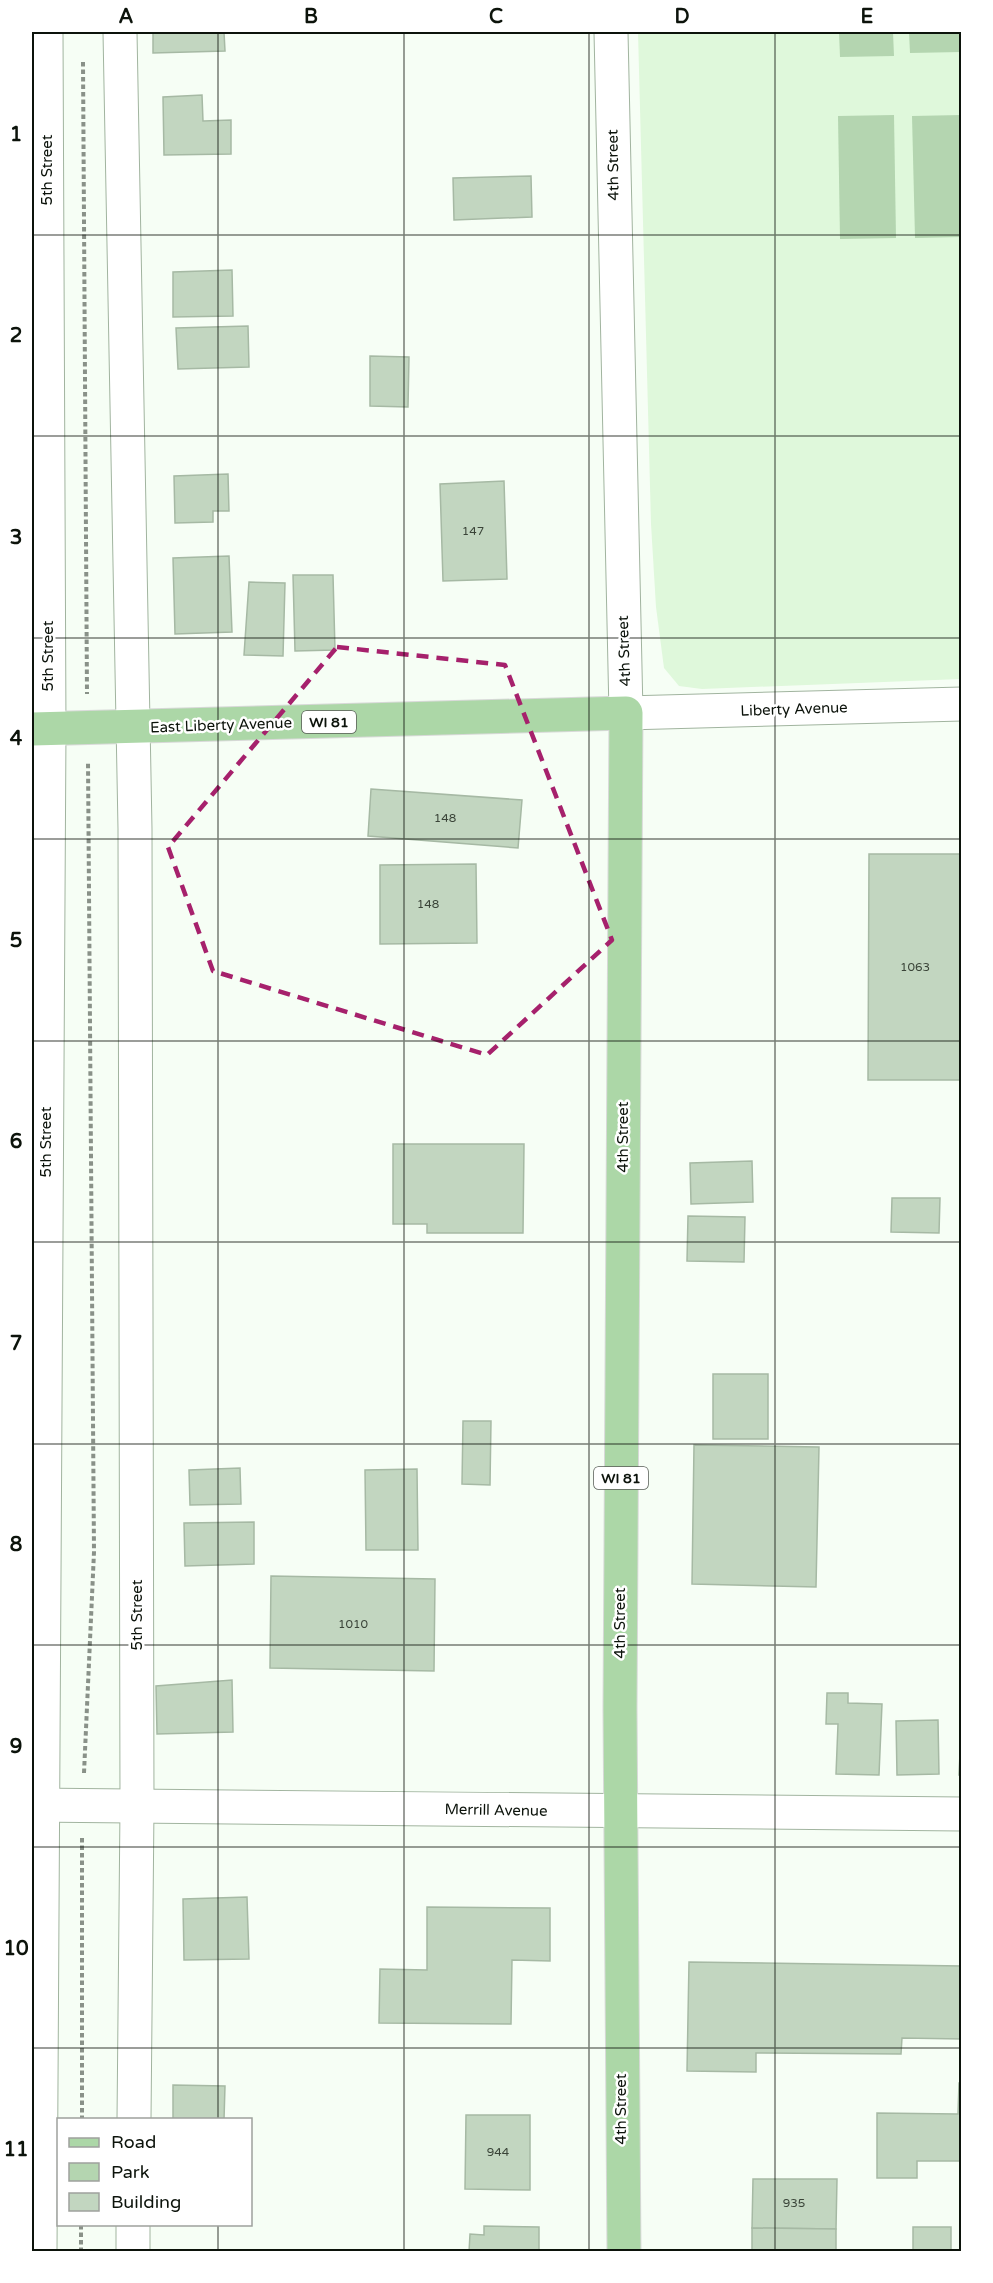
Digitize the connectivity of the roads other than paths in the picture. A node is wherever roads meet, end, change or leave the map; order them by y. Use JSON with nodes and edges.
{"nodes":[{"id":1,"x":46,"y":32,"type":"edge"},
{"id":2,"x":120,"y":32,"type":"edge"},
{"id":3,"x":611,"y":32,"type":"edge"},
{"id":4,"x":962,"y":704,"type":"edge"},
{"id":5,"x":626,"y":713,"type":"junction"},
{"id":6,"x":132,"y":728,"type":"junction"},
{"id":7,"x":40,"y":729,"type":"edge"},
{"id":8,"x":36,"y":1805,"type":"edge"},
{"id":9,"x":137,"y":1807,"type":"junction"},
{"id":10,"x":622,"y":1812,"type":"junction"},
{"id":11,"x":962,"y":1814,"type":"edge"},
{"id":12,"x":134,"y":2118,"type":"edge"},
{"id":13,"x":133,"y":2226,"type":"edge"},
{"id":14,"x":622,"y":2249,"type":"edge"},
{"id":15,"x":40,"y":2252,"type":"edge"},
{"id":16,"x":133,"y":2252,"type":"edge"}],
"edges":[{"from":1,"to":7,"type":"street","name":"5th Street"},
{"from":2,"to":6,"type":"street","name":"5th Street"},
{"from":3,"to":5,"type":"street","name":"4th Street"},
{"from":4,"to":5,"type":"street","name":"Liberty Avenue"},
{"from":5,"to":6,"type":"main road","name":"East Liberty Avenue","number":"WI 81"},
{"from":5,"to":10,"type":"main road","name":"4th Street","number":"WI 81"},
{"from":6,"to":7,"type":"main road","name":"East Liberty Avenue","number":"WI 81"},
{"from":6,"to":9,"type":"street","name":"5th Street"},
{"from":7,"to":8,"type":"street","name":"5th Street"},
{"from":8,"to":9,"type":"street","name":"Merrill Avenue"},
{"from":8,"to":15,"type":"street","name":"5th Street"},
{"from":9,"to":10,"type":"street","name":"Merrill Avenue"},
{"from":9,"to":12,"type":"street","name":"5th Street"},
{"from":10,"to":11,"type":"street","name":"Merrill Avenue"},
{"from":10,"to":14,"type":"main road","name":"4th Street","number":"WI 81"},
{"from":13,"to":16,"type":"street"}]}
